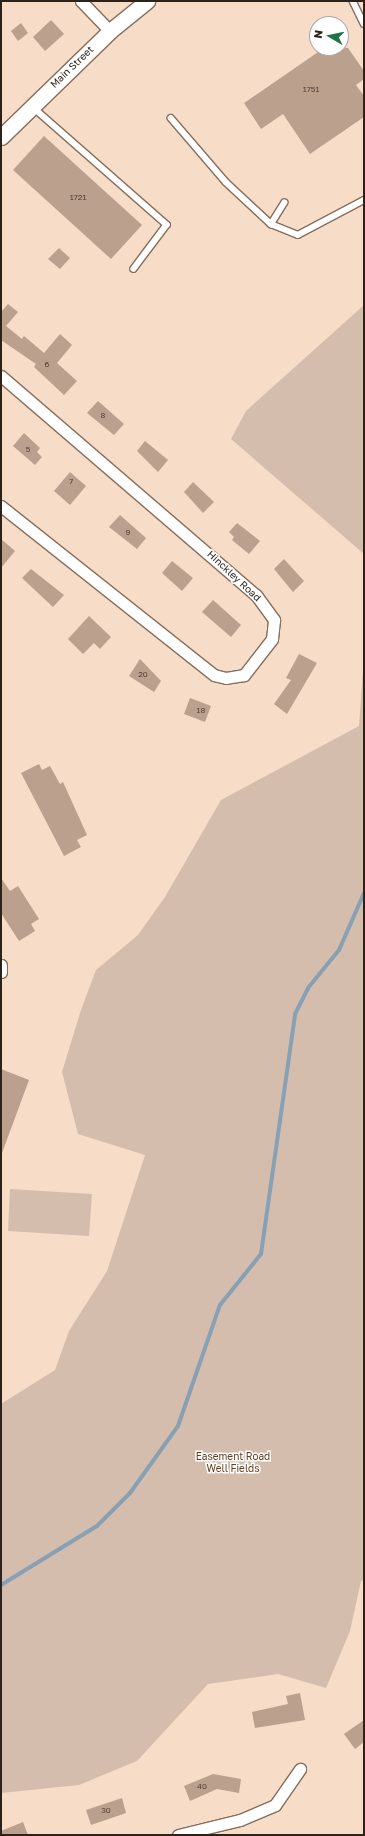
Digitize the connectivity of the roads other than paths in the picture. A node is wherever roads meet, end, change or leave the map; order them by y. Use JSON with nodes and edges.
{"nodes":[{"id":1,"x":81,"y":1,"type":"edge"},
{"id":2,"x":147,"y":1,"type":"edge"},
{"id":3,"x":353,"y":1,"type":"edge"},
{"id":4,"x":364,"y":24,"type":"edge"},
{"id":5,"x":110,"y":31,"type":"junction"},
{"id":6,"x":32,"y":106,"type":"junction"},
{"id":7,"x":171,"y":118,"type":"dead end"},
{"id":8,"x":1,"y":137,"type":"edge"},
{"id":9,"x":364,"y":200,"type":"edge"},
{"id":10,"x":284,"y":203,"type":"dead end"},
{"id":11,"x":271,"y":224,"type":"junction"},
{"id":12,"x":134,"y":269,"type":"dead end"},
{"id":13,"x":1,"y":376,"type":"edge"},
{"id":14,"x":1,"y":506,"type":"edge"},
{"id":15,"x":1,"y":965,"type":"edge"},
{"id":16,"x":1,"y":972,"type":"edge"},
{"id":17,"x":300,"y":1769,"type":"dead end"},
{"id":18,"x":178,"y":1835,"type":"edge"}],
"edges":[{"from":1,"to":5,"type":"street"},
{"from":2,"to":5,"type":"main road","name":"Main Street"},
{"from":3,"to":4,"type":"lane"},
{"from":5,"to":6,"type":"main road","name":"Main Street"},
{"from":6,"to":8,"type":"main road","name":"Main Street"},
{"from":6,"to":12,"type":"lane"},
{"from":7,"to":11,"type":"lane"},
{"from":9,"to":11,"type":"lane"},
{"from":10,"to":11,"type":"lane"},
{"from":13,"to":14,"type":"street","name":"Hinckley Road"},
{"from":15,"to":16,"type":"street"},
{"from":17,"to":18,"type":"street"}]}
